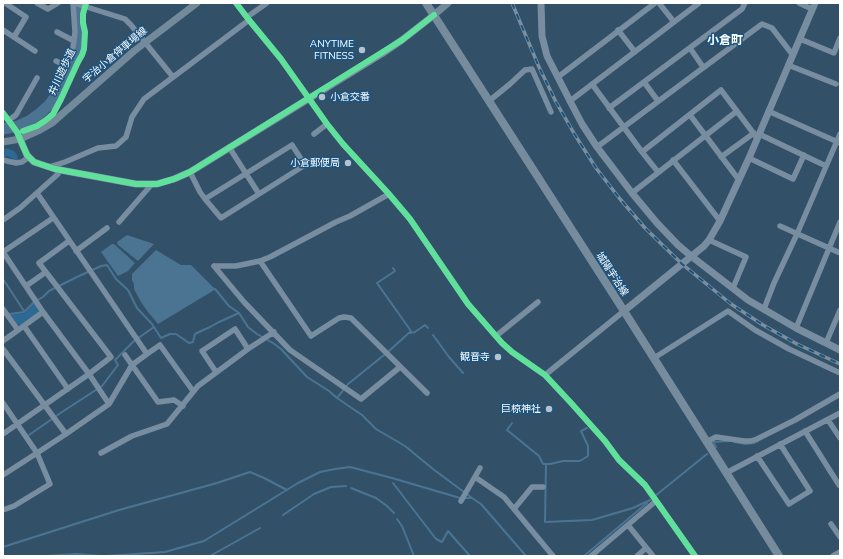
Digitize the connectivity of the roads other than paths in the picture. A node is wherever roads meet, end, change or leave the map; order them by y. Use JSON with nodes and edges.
{"nodes":[{"id":1,"x":6,"y":3,"type":"edge"},
{"id":2,"x":37,"y":3,"type":"edge"},
{"id":3,"x":58,"y":3,"type":"edge"},
{"id":4,"x":74,"y":3,"type":"edge"},
{"id":5,"x":198,"y":3,"type":"edge"},
{"id":6,"x":236,"y":3,"type":"edge"},
{"id":7,"x":267,"y":3,"type":"edge"},
{"id":8,"x":426,"y":3,"type":"edge"},
{"id":9,"x":448,"y":3,"type":"edge"},
{"id":10,"x":540,"y":3,"type":"edge"},
{"id":11,"x":655,"y":3,"type":"edge"},
{"id":12,"x":659,"y":3,"type":"edge"},
{"id":13,"x":699,"y":3,"type":"edge"},
{"id":14,"x":745,"y":3,"type":"edge"},
{"id":15,"x":799,"y":3,"type":"edge"},
{"id":16,"x":813,"y":6,"type":"edge"},
{"id":17,"x":434,"y":15,"type":"junction"},
{"id":18,"x":248,"y":19,"type":"junction"},
{"id":19,"x":674,"y":22,"type":"junction"},
{"id":20,"x":3,"y":30,"type":"edge"},
{"id":21,"x":618,"y":30,"type":"junction"},
{"id":22,"x":57,"y":32,"type":"dead end"},
{"id":23,"x":14,"y":37,"type":"junction"},
{"id":24,"x":800,"y":38,"type":"junction"},
{"id":25,"x":840,"y":38,"type":"edge"},
{"id":26,"x":74,"y":41,"type":"junction"},
{"id":27,"x":145,"y":42,"type":"junction"},
{"id":28,"x":690,"y":48,"type":"junction"},
{"id":29,"x":35,"y":51,"type":"dead end"},
{"id":30,"x":635,"y":52,"type":"junction"},
{"id":31,"x":792,"y":54,"type":"junction"},
{"id":32,"x":56,"y":61,"type":"dead end"},
{"id":33,"x":788,"y":65,"type":"junction"},
{"id":34,"x":703,"y":67,"type":"junction"},
{"id":35,"x":173,"y":77,"type":"junction"},
{"id":36,"x":558,"y":77,"type":"junction"},
{"id":37,"x":37,"y":78,"type":"dead end"},
{"id":38,"x":644,"y":82,"type":"junction"},
{"id":39,"x":592,"y":84,"type":"junction"},
{"id":40,"x":836,"y":84,"type":"dead end"},
{"id":41,"x":308,"y":98,"type":"junction"},
{"id":42,"x":489,"y":101,"type":"junction"},
{"id":43,"x":570,"y":101,"type":"junction"},
{"id":44,"x":658,"y":101,"type":"junction"},
{"id":45,"x":609,"y":108,"type":"junction"},
{"id":46,"x":768,"y":111,"type":"junction"},
{"id":47,"x":551,"y":112,"type":"dead end"},
{"id":48,"x":737,"y":112,"type":"junction"},
{"id":49,"x":3,"y":113,"type":"edge"},
{"id":50,"x":690,"y":115,"type":"junction"},
{"id":51,"x":10,"y":122,"type":"junction"},
{"id":52,"x":327,"y":124,"type":"junction"},
{"id":53,"x":624,"y":127,"type":"junction"},
{"id":54,"x":314,"y":134,"type":"dead end"},
{"id":55,"x":840,"y":134,"type":"edge"},
{"id":56,"x":757,"y":135,"type":"junction"},
{"id":57,"x":705,"y":136,"type":"junction"},
{"id":58,"x":20,"y":139,"type":"junction"},
{"id":59,"x":3,"y":142,"type":"edge"},
{"id":60,"x":838,"y":143,"type":"edge"},
{"id":61,"x":597,"y":146,"type":"junction"},
{"id":62,"x":229,"y":147,"type":"junction"},
{"id":63,"x":642,"y":152,"type":"junction"},
{"id":64,"x":804,"y":155,"type":"junction"},
{"id":65,"x":29,"y":157,"type":"junction"},
{"id":66,"x":721,"y":157,"type":"junction"},
{"id":67,"x":749,"y":158,"type":"junction"},
{"id":68,"x":3,"y":160,"type":"edge"},
{"id":69,"x":674,"y":160,"type":"junction"},
{"id":70,"x":826,"y":166,"type":"junction"},
{"id":71,"x":49,"y":167,"type":"junction"},
{"id":72,"x":59,"y":170,"type":"junction"},
{"id":73,"x":190,"y":172,"type":"junction"},
{"id":74,"x":658,"y":172,"type":"junction"},
{"id":75,"x":246,"y":173,"type":"junction"},
{"id":76,"x":739,"y":180,"type":"junction"},
{"id":77,"x":152,"y":184,"type":"junction"},
{"id":78,"x":37,"y":193,"type":"junction"},
{"id":79,"x":632,"y":193,"type":"junction"},
{"id":80,"x":259,"y":194,"type":"junction"},
{"id":81,"x":389,"y":194,"type":"junction"},
{"id":82,"x":205,"y":198,"type":"junction"},
{"id":83,"x":53,"y":218,"type":"junction"},
{"id":84,"x":3,"y":220,"type":"edge"},
{"id":85,"x":720,"y":221,"type":"junction"},
{"id":86,"x":119,"y":222,"type":"dead end"},
{"id":87,"x":840,"y":222,"type":"edge"},
{"id":88,"x":780,"y":226,"type":"dead end"},
{"id":89,"x":107,"y":228,"type":"dead end"},
{"id":90,"x":797,"y":234,"type":"junction"},
{"id":91,"x":709,"y":240,"type":"junction"},
{"id":92,"x":69,"y":241,"type":"junction"},
{"id":93,"x":829,"y":248,"type":"junction"},
{"id":94,"x":76,"y":251,"type":"junction"},
{"id":95,"x":3,"y":252,"type":"edge"},
{"id":96,"x":840,"y":252,"type":"edge"},
{"id":97,"x":691,"y":256,"type":"junction"},
{"id":98,"x":260,"y":261,"type":"junction"},
{"id":99,"x":46,"y":272,"type":"junction"},
{"id":100,"x":26,"y":286,"type":"junction"},
{"id":101,"x":733,"y":288,"type":"junction"},
{"id":102,"x":538,"y":302,"type":"dead end"},
{"id":103,"x":3,"y":309,"type":"edge"},
{"id":104,"x":764,"y":309,"type":"junction"},
{"id":105,"x":840,"y":310,"type":"edge"},
{"id":106,"x":624,"y":311,"type":"junction"},
{"id":107,"x":43,"y":312,"type":"junction"},
{"id":108,"x":24,"y":326,"type":"junction"},
{"id":109,"x":796,"y":328,"type":"junction"},
{"id":110,"x":18,"y":330,"type":"junction"},
{"id":111,"x":274,"y":332,"type":"junction"},
{"id":112,"x":496,"y":336,"type":"junction"},
{"id":113,"x":3,"y":341,"type":"edge"},
{"id":114,"x":826,"y":343,"type":"junction"},
{"id":115,"x":3,"y":349,"type":"edge"},
{"id":116,"x":248,"y":349,"type":"junction"},
{"id":117,"x":840,"y":350,"type":"edge"},
{"id":118,"x":147,"y":354,"type":"junction"},
{"id":119,"x":125,"y":355,"type":"dead end"},
{"id":120,"x":654,"y":358,"type":"junction"},
{"id":121,"x":132,"y":365,"type":"junction"},
{"id":122,"x":400,"y":368,"type":"junction"},
{"id":123,"x":216,"y":372,"type":"junction"},
{"id":124,"x":840,"y":373,"type":"edge"},
{"id":125,"x":89,"y":374,"type":"junction"},
{"id":126,"x":544,"y":375,"type":"junction"},
{"id":127,"x":68,"y":389,"type":"junction"},
{"id":128,"x":193,"y":391,"type":"junction"},
{"id":129,"x":426,"y":393,"type":"dead end"},
{"id":130,"x":840,"y":394,"type":"edge"},
{"id":131,"x":3,"y":404,"type":"edge"},
{"id":132,"x":109,"y":404,"type":"junction"},
{"id":133,"x":45,"y":405,"type":"junction"},
{"id":134,"x":182,"y":406,"type":"junction"},
{"id":135,"x":840,"y":413,"type":"edge"},
{"id":136,"x":828,"y":420,"type":"junction"},
{"id":137,"x":17,"y":424,"type":"junction"},
{"id":138,"x":805,"y":432,"type":"junction"},
{"id":139,"x":3,"y":434,"type":"edge"},
{"id":140,"x":66,"y":434,"type":"junction"},
{"id":141,"x":840,"y":438,"type":"edge"},
{"id":142,"x":706,"y":442,"type":"junction"},
{"id":143,"x":780,"y":444,"type":"junction"},
{"id":144,"x":37,"y":453,"type":"junction"},
{"id":145,"x":101,"y":453,"type":"dead end"},
{"id":146,"x":757,"y":456,"type":"junction"},
{"id":147,"x":480,"y":468,"type":"dead end"},
{"id":148,"x":726,"y":473,"type":"junction"},
{"id":149,"x":3,"y":475,"type":"edge"},
{"id":150,"x":475,"y":477,"type":"junction"},
{"id":151,"x":840,"y":484,"type":"edge"},
{"id":152,"x":543,"y":487,"type":"dead end"},
{"id":153,"x":654,"y":499,"type":"junction"},
{"id":154,"x":461,"y":501,"type":"dead end"},
{"id":155,"x":514,"y":508,"type":"junction"},
{"id":156,"x":3,"y":510,"type":"edge"},
{"id":157,"x":831,"y":524,"type":"dead end"},
{"id":158,"x":628,"y":525,"type":"junction"},
{"id":159,"x":840,"y":537,"type":"edge"},
{"id":160,"x":646,"y":548,"type":"junction"},
{"id":161,"x":840,"y":552,"type":"edge"},
{"id":162,"x":553,"y":556,"type":"edge"},
{"id":163,"x":591,"y":556,"type":"edge"},
{"id":164,"x":637,"y":556,"type":"edge"},
{"id":165,"x":653,"y":556,"type":"edge"},
{"id":166,"x":695,"y":556,"type":"edge"},
{"id":167,"x":779,"y":556,"type":"edge"},
{"id":168,"x":833,"y":556,"type":"edge"}],
"edges":[{"from":1,"to":23,"type":"street"},
{"from":2,"to":3,"type":"street"},
{"from":4,"to":26,"type":"street"},
{"from":4,"to":27,"type":"street"},
{"from":5,"to":27,"type":"main road","name":"宇治小倉停車場線"},
{"from":6,"to":18,"type":"street"},
{"from":7,"to":18,"type":"street"},
{"from":8,"to":17,"type":"main road","name":"城陽宇治線"},
{"from":9,"to":17,"type":"main road"},
{"from":10,"to":36,"type":"street"},
{"from":11,"to":21,"type":"street"},
{"from":12,"to":19,"type":"street"},
{"from":13,"to":19,"type":"street"},
{"from":14,"to":28,"type":"street"},
{"from":15,"to":16,"type":"street"},
{"from":16,"to":24,"type":"street"},
{"from":17,"to":41,"type":"street"},
{"from":17,"to":42,"type":"main road","name":"城陽宇治線"},
{"from":18,"to":35,"type":"street"},
{"from":18,"to":41,"type":"street"},
{"from":19,"to":30,"type":"street"},
{"from":20,"to":23,"type":"street"},
{"from":21,"to":30,"type":"street"},
{"from":21,"to":36,"type":"street"},
{"from":22,"to":26,"type":"street"},
{"from":23,"to":29,"type":"street"},
{"from":24,"to":25,"type":"street"},
{"from":24,"to":31,"type":"street"},
{"from":26,"to":32,"type":"street"},
{"from":27,"to":35,"type":"street"},
{"from":27,"to":58,"type":"main road","name":"宇治小倉停車場線"},
{"from":28,"to":34,"type":"street"},
{"from":28,"to":38,"type":"street"},
{"from":30,"to":39,"type":"street"},
{"from":31,"to":33,"type":"street"},
{"from":31,"to":34,"type":"street"},
{"from":33,"to":40,"type":"street"},
{"from":33,"to":46,"type":"street"},
{"from":34,"to":44,"type":"street"},
{"from":35,"to":71,"type":"street"},
{"from":36,"to":43,"type":"street"},
{"from":37,"to":51,"type":"street"},
{"from":38,"to":44,"type":"street"},
{"from":38,"to":45,"type":"street"},
{"from":39,"to":43,"type":"street"},
{"from":39,"to":45,"type":"street"},
{"from":41,"to":52,"type":"street"},
{"from":41,"to":62,"type":"street"},
{"from":42,"to":47,"type":"street"},
{"from":42,"to":106,"type":"main road","name":"城陽宇治線"},
{"from":43,"to":61,"type":"street"},
{"from":44,"to":53,"type":"street"},
{"from":45,"to":53,"type":"street"},
{"from":46,"to":56,"type":"street"},
{"from":46,"to":60,"type":"street"},
{"from":48,"to":50,"type":"street"},
{"from":48,"to":56,"type":"street"},
{"from":48,"to":57,"type":"street"},
{"from":49,"to":51,"type":"street"},
{"from":50,"to":57,"type":"street"},
{"from":50,"to":63,"type":"street"},
{"from":51,"to":58,"type":"street"},
{"from":52,"to":54,"type":"street"},
{"from":52,"to":81,"type":"street"},
{"from":53,"to":61,"type":"street"},
{"from":53,"to":63,"type":"street"},
{"from":55,"to":60,"type":"street"},
{"from":56,"to":64,"type":"street"},
{"from":56,"to":66,"type":"street"},
{"from":56,"to":67,"type":"street"},
{"from":57,"to":66,"type":"street"},
{"from":57,"to":69,"type":"street"},
{"from":58,"to":59,"type":"main road","name":"宇治小倉停車場線"},
{"from":58,"to":65,"type":"street"},
{"from":60,"to":70,"type":"street"},
{"from":61,"to":79,"type":"street"},
{"from":62,"to":73,"type":"street"},
{"from":62,"to":75,"type":"street"},
{"from":63,"to":74,"type":"street"},
{"from":64,"to":67,"type":"street"},
{"from":64,"to":70,"type":"street"},
{"from":65,"to":68,"type":"street"},
{"from":65,"to":71,"type":"street"},
{"from":66,"to":76,"type":"street"},
{"from":67,"to":76,"type":"street"},
{"from":69,"to":74,"type":"street"},
{"from":69,"to":85,"type":"street"},
{"from":70,"to":90,"type":"street"},
{"from":71,"to":72,"type":"street"},
{"from":72,"to":77,"type":"street"},
{"from":72,"to":78,"type":"street"},
{"from":73,"to":77,"type":"street"},
{"from":73,"to":82,"type":"street"},
{"from":74,"to":79,"type":"street"},
{"from":75,"to":80,"type":"street"},
{"from":75,"to":80,"type":"street"},
{"from":75,"to":82,"type":"street"},
{"from":76,"to":85,"type":"street"},
{"from":77,"to":86,"type":"street"},
{"from":78,"to":83,"type":"street"},
{"from":78,"to":84,"type":"street"},
{"from":79,"to":97,"type":"street"},
{"from":80,"to":82,"type":"street"},
{"from":81,"to":98,"type":"street"},
{"from":81,"to":112,"type":"street"},
{"from":83,"to":92,"type":"street"},
{"from":83,"to":95,"type":"street"},
{"from":85,"to":91,"type":"street"},
{"from":87,"to":93,"type":"street"},
{"from":88,"to":90,"type":"street"},
{"from":89,"to":94,"type":"street"},
{"from":90,"to":93,"type":"street"},
{"from":90,"to":104,"type":"street"},
{"from":91,"to":97,"type":"street"},
{"from":91,"to":101,"type":"street"},
{"from":92,"to":94,"type":"street"},
{"from":92,"to":99,"type":"street"},
{"from":93,"to":96,"type":"street"},
{"from":93,"to":109,"type":"street"},
{"from":94,"to":118,"type":"street"},
{"from":95,"to":100,"type":"street"},
{"from":97,"to":101,"type":"street"},
{"from":97,"to":106,"type":"street"},
{"from":98,"to":111,"type":"street"},
{"from":98,"to":122,"type":"street"},
{"from":99,"to":100,"type":"street"},
{"from":99,"to":125,"type":"street"},
{"from":100,"to":107,"type":"street"},
{"from":101,"to":104,"type":"street"},
{"from":102,"to":112,"type":"street"},
{"from":103,"to":110,"type":"street"},
{"from":104,"to":109,"type":"street"},
{"from":105,"to":114,"type":"street"},
{"from":106,"to":120,"type":"main road","name":"城陽宇治線"},
{"from":106,"to":126,"type":"street"},
{"from":107,"to":108,"type":"street"},
{"from":107,"to":125,"type":"street"},
{"from":108,"to":110,"type":"street"},
{"from":108,"to":127,"type":"street"},
{"from":109,"to":114,"type":"street"},
{"from":110,"to":113,"type":"street"},
{"from":111,"to":116,"type":"street"},
{"from":111,"to":122,"type":"street"},
{"from":112,"to":126,"type":"street"},
{"from":114,"to":117,"type":"street"},
{"from":115,"to":133,"type":"street"},
{"from":116,"to":123,"type":"street"},
{"from":116,"to":123,"type":"street"},
{"from":118,"to":121,"type":"street"},
{"from":118,"to":128,"type":"street"},
{"from":119,"to":121,"type":"street"},
{"from":120,"to":124,"type":"street"},
{"from":120,"to":142,"type":"main road","name":"城陽宇治線"},
{"from":121,"to":132,"type":"street"},
{"from":121,"to":134,"type":"street"},
{"from":122,"to":129,"type":"street"},
{"from":123,"to":128,"type":"street"},
{"from":125,"to":127,"type":"street"},
{"from":125,"to":132,"type":"street"},
{"from":126,"to":153,"type":"street"},
{"from":127,"to":133,"type":"street"},
{"from":128,"to":134,"type":"street"},
{"from":130,"to":142,"type":"street"},
{"from":131,"to":137,"type":"street"},
{"from":132,"to":140,"type":"street"},
{"from":133,"to":137,"type":"street"},
{"from":133,"to":140,"type":"street"},
{"from":134,"to":145,"type":"street"},
{"from":135,"to":136,"type":"street"},
{"from":136,"to":138,"type":"street"},
{"from":136,"to":141,"type":"street"},
{"from":137,"to":139,"type":"street"},
{"from":137,"to":144,"type":"street"},
{"from":138,"to":143,"type":"street"},
{"from":138,"to":151,"type":"street"},
{"from":140,"to":144,"type":"street"},
{"from":142,"to":148,"type":"main road","name":"城陽宇治線"},
{"from":143,"to":146,"type":"street"},
{"from":143,"to":146,"type":"street"},
{"from":144,"to":149,"type":"street"},
{"from":144,"to":156,"type":"street"},
{"from":146,"to":148,"type":"street"},
{"from":147,"to":150,"type":"street"},
{"from":148,"to":167,"type":"main road","name":"城陽宇治線"},
{"from":150,"to":154,"type":"street"},
{"from":150,"to":155,"type":"street"},
{"from":152,"to":155,"type":"street"},
{"from":153,"to":158,"type":"street"},
{"from":153,"to":166,"type":"street"},
{"from":155,"to":162,"type":"street"},
{"from":157,"to":159,"type":"street"},
{"from":158,"to":160,"type":"street"},
{"from":158,"to":163,"type":"street"},
{"from":160,"to":164,"type":"street"},
{"from":160,"to":165,"type":"street"},
{"from":161,"to":168,"type":"street"}]}
